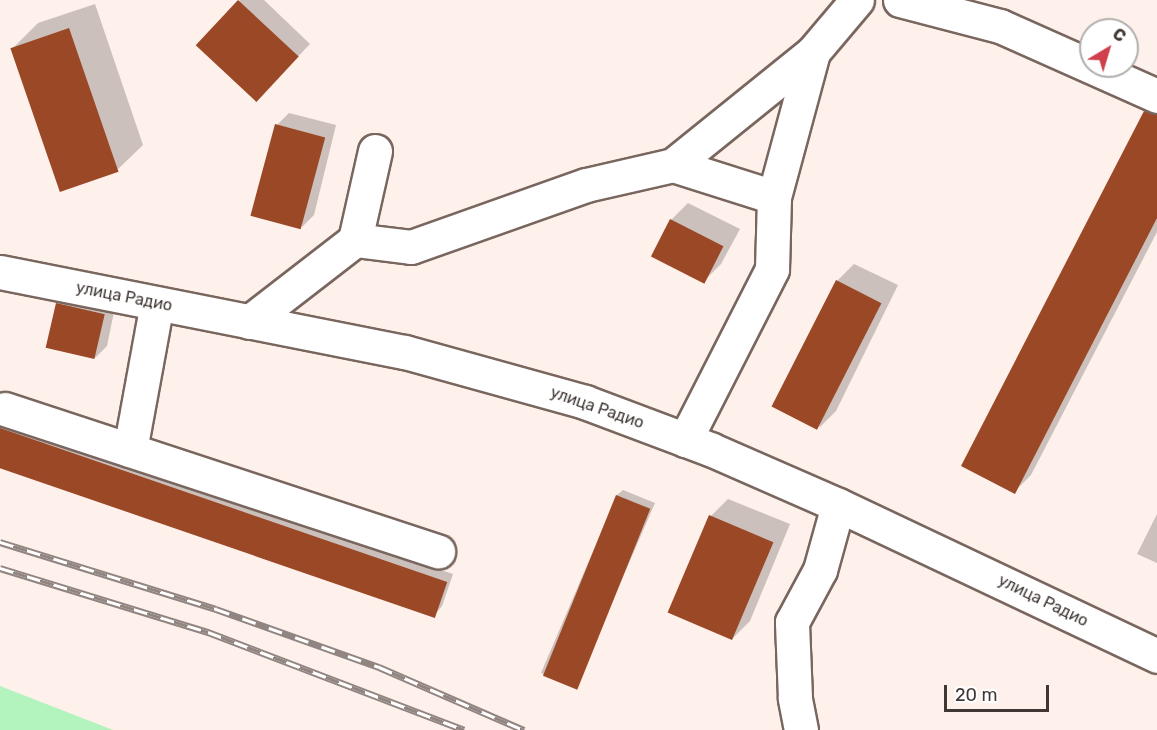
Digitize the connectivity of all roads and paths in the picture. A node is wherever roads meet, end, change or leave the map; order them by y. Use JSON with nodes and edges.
{"nodes":[{"id":1,"x":857,"y":0,"type":"edge"},
{"id":2,"x":900,"y":0,"type":"edge"},
{"id":3,"x":813,"y":52,"type":"junction"},
{"id":4,"x":1157,"y":96,"type":"edge"},
{"id":5,"x":375,"y":151,"type":"dead end"},
{"id":6,"x":673,"y":165,"type":"junction"},
{"id":7,"x":774,"y":197,"type":"junction"},
{"id":8,"x":355,"y":240,"type":"junction"},
{"id":9,"x":0,"y":272,"type":"edge"},
{"id":10,"x":157,"y":303,"type":"junction"},
{"id":11,"x":249,"y":322,"type":"junction"},
{"id":12,"x":5,"y":409,"type":"dead end"},
{"id":13,"x":685,"y":440,"type":"junction"},
{"id":14,"x":130,"y":450,"type":"junction"},
{"id":15,"x":838,"y":505,"type":"junction"},
{"id":16,"x":438,"y":551,"type":"dead end"},
{"id":17,"x":1157,"y":656,"type":"edge"},
{"id":18,"x":801,"y":730,"type":"edge"}],
"edges":[{"from":1,"to":3,"type":"street"},
{"from":2,"to":4,"type":"street"},
{"from":3,"to":6,"type":"street"},
{"from":3,"to":7,"type":"street"},
{"from":5,"to":8,"type":"street"},
{"from":6,"to":7,"type":"street"},
{"from":6,"to":8,"type":"street"},
{"from":7,"to":13,"type":"street"},
{"from":8,"to":11,"type":"street"},
{"from":9,"to":10,"type":"street","name":"улица Радио"},
{"from":10,"to":11,"type":"street","name":"улица Радио"},
{"from":10,"to":14,"type":"street"},
{"from":11,"to":13,"type":"street","name":"улица Радио"},
{"from":12,"to":14,"type":"street"},
{"from":13,"to":15,"type":"street","name":"улица Радио"},
{"from":14,"to":16,"type":"street"},
{"from":15,"to":17,"type":"street","name":"улица Радио"},
{"from":15,"to":18,"type":"street"}]}
